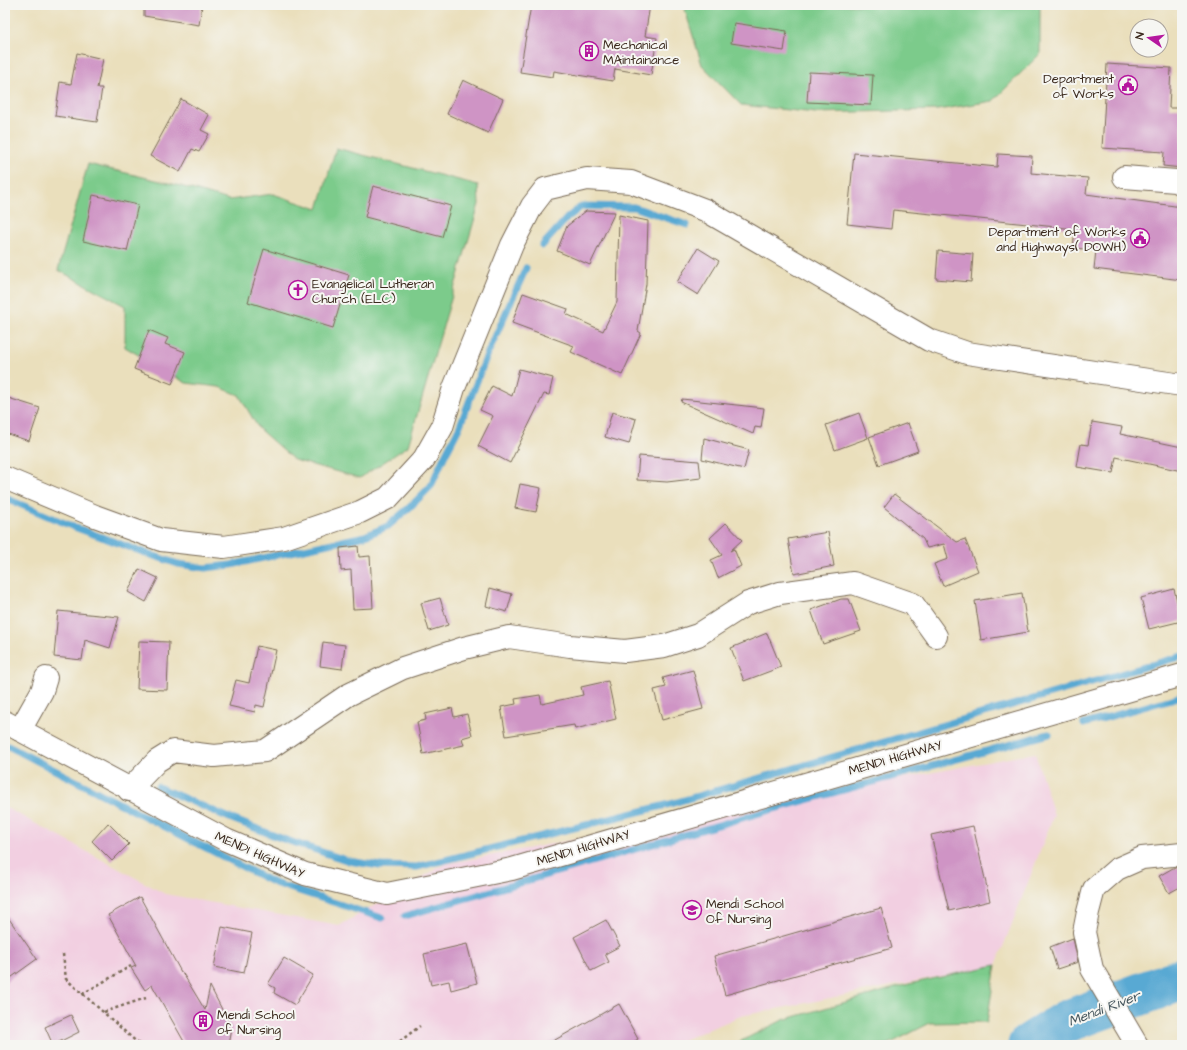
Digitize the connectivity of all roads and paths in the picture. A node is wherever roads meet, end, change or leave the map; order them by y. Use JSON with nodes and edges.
{"nodes":[{"id":1,"x":1124,"y":177,"type":"dead end"},
{"id":2,"x":1182,"y":184,"type":"edge"},
{"id":3,"x":1182,"y":385,"type":"edge"},
{"id":4,"x":5,"y":478,"type":"edge"},
{"id":5,"x":936,"y":636,"type":"dead end"},
{"id":6,"x":1182,"y":675,"type":"edge"},
{"id":7,"x":46,"y":678,"type":"dead end"},
{"id":8,"x":12,"y":726,"type":"edge"},
{"id":9,"x":129,"y":790,"type":"junction"},
{"id":10,"x":1182,"y":854,"type":"edge"},
{"id":11,"x":63,"y":954,"type":"dead end"},
{"id":12,"x":130,"y":966,"type":"dead end"},
{"id":13,"x":82,"y":994,"type":"junction"},
{"id":14,"x":146,"y":998,"type":"dead end"},
{"id":15,"x":104,"y":1012,"type":"junction"},
{"id":16,"x":420,"y":1026,"type":"dead end"},
{"id":17,"x":140,"y":1045,"type":"edge"},
{"id":18,"x":395,"y":1045,"type":"edge"},
{"id":19,"x":1138,"y":1045,"type":"edge"}],
"edges":[{"from":1,"to":2,"type":"street"},
{"from":3,"to":4,"type":"street"},
{"from":5,"to":9,"type":"street"},
{"from":6,"to":9,"type":"street","name":"MENDI HIGHWAY"},
{"from":7,"to":8,"type":"street"},
{"from":8,"to":9,"type":"street","name":"MENDI HIGHWAY"},
{"from":10,"to":19,"type":"street"},
{"from":11,"to":13,"type":"path"},
{"from":12,"to":13,"type":"path"},
{"from":13,"to":15,"type":"path"},
{"from":14,"to":15,"type":"path"},
{"from":15,"to":17,"type":"path"},
{"from":16,"to":18,"type":"path"}]}
